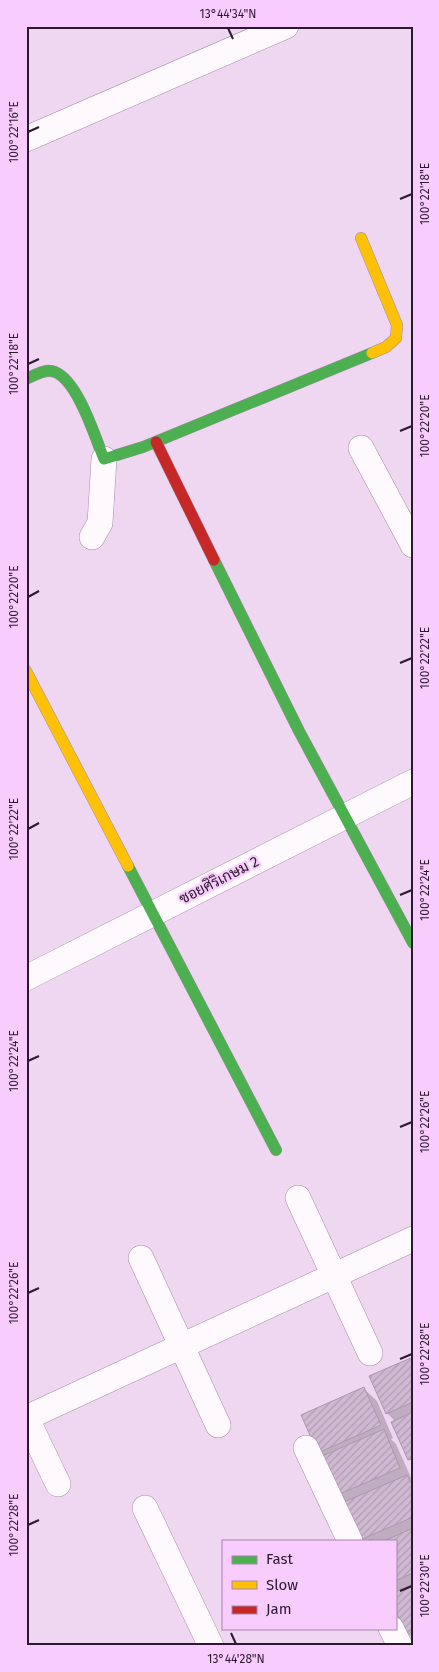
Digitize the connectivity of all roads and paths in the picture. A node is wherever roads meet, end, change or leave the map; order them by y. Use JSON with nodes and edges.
{"nodes":[{"id":1,"x":286,"y":26,"type":"edge"},
{"id":2,"x":26,"y":139,"type":"edge"},
{"id":3,"x":361,"y":238,"type":"dead end"},
{"id":4,"x":26,"y":379,"type":"edge"},
{"id":5,"x":156,"y":442,"type":"junction"},
{"id":6,"x":361,"y":448,"type":"dead end"},
{"id":7,"x":104,"y":459,"type":"junction"},
{"id":8,"x":92,"y":537,"type":"dead end"},
{"id":9,"x":413,"y":545,"type":"edge"},
{"id":10,"x":26,"y":672,"type":"edge"},
{"id":11,"x":413,"y":782,"type":"edge"},
{"id":12,"x":345,"y":816,"type":"junction"},
{"id":13,"x":152,"y":914,"type":"junction"},
{"id":14,"x":413,"y":944,"type":"edge"},
{"id":15,"x":26,"y":978,"type":"edge"},
{"id":16,"x":276,"y":1150,"type":"dead end"},
{"id":17,"x":298,"y":1198,"type":"dead end"},
{"id":18,"x":413,"y":1239,"type":"edge"},
{"id":19,"x":141,"y":1258,"type":"dead end"},
{"id":20,"x":334,"y":1275,"type":"junction"},
{"id":21,"x":181,"y":1346,"type":"junction"},
{"id":22,"x":370,"y":1354,"type":"dead end"},
{"id":23,"x":26,"y":1418,"type":"edge"},
{"id":24,"x":218,"y":1425,"type":"dead end"},
{"id":25,"x":306,"y":1448,"type":"dead end"},
{"id":26,"x":58,"y":1484,"type":"dead end"},
{"id":27,"x":145,"y":1508,"type":"dead end"},
{"id":28,"x":350,"y":1540,"type":"edge"},
{"id":29,"x":393,"y":1630,"type":"edge"},
{"id":30,"x":211,"y":1646,"type":"edge"},
{"id":31,"x":400,"y":1646,"type":"edge"}],
"edges":[{"from":1,"to":2,"type":"street"},
{"from":3,"to":5,"type":"street"},
{"from":4,"to":7,"type":"street"},
{"from":5,"to":7,"type":"street"},
{"from":5,"to":12,"type":"street"},
{"from":6,"to":9,"type":"street"},
{"from":7,"to":8,"type":"street"},
{"from":10,"to":13,"type":"street"},
{"from":11,"to":12,"type":"street","name":"ซอยศิริเกษม 2"},
{"from":12,"to":13,"type":"street","name":"ซอยศิริเกษม 2"},
{"from":12,"to":14,"type":"street"},
{"from":13,"to":15,"type":"street","name":"ซอยศิริเกษม 2"},
{"from":13,"to":16,"type":"street"},
{"from":17,"to":20,"type":"street"},
{"from":18,"to":20,"type":"street"},
{"from":19,"to":21,"type":"street"},
{"from":20,"to":21,"type":"street"},
{"from":20,"to":22,"type":"street"},
{"from":21,"to":23,"type":"street"},
{"from":21,"to":24,"type":"street"},
{"from":23,"to":26,"type":"street"},
{"from":25,"to":28,"type":"street"},
{"from":27,"to":30,"type":"street"},
{"from":29,"to":31,"type":"street"}]}
